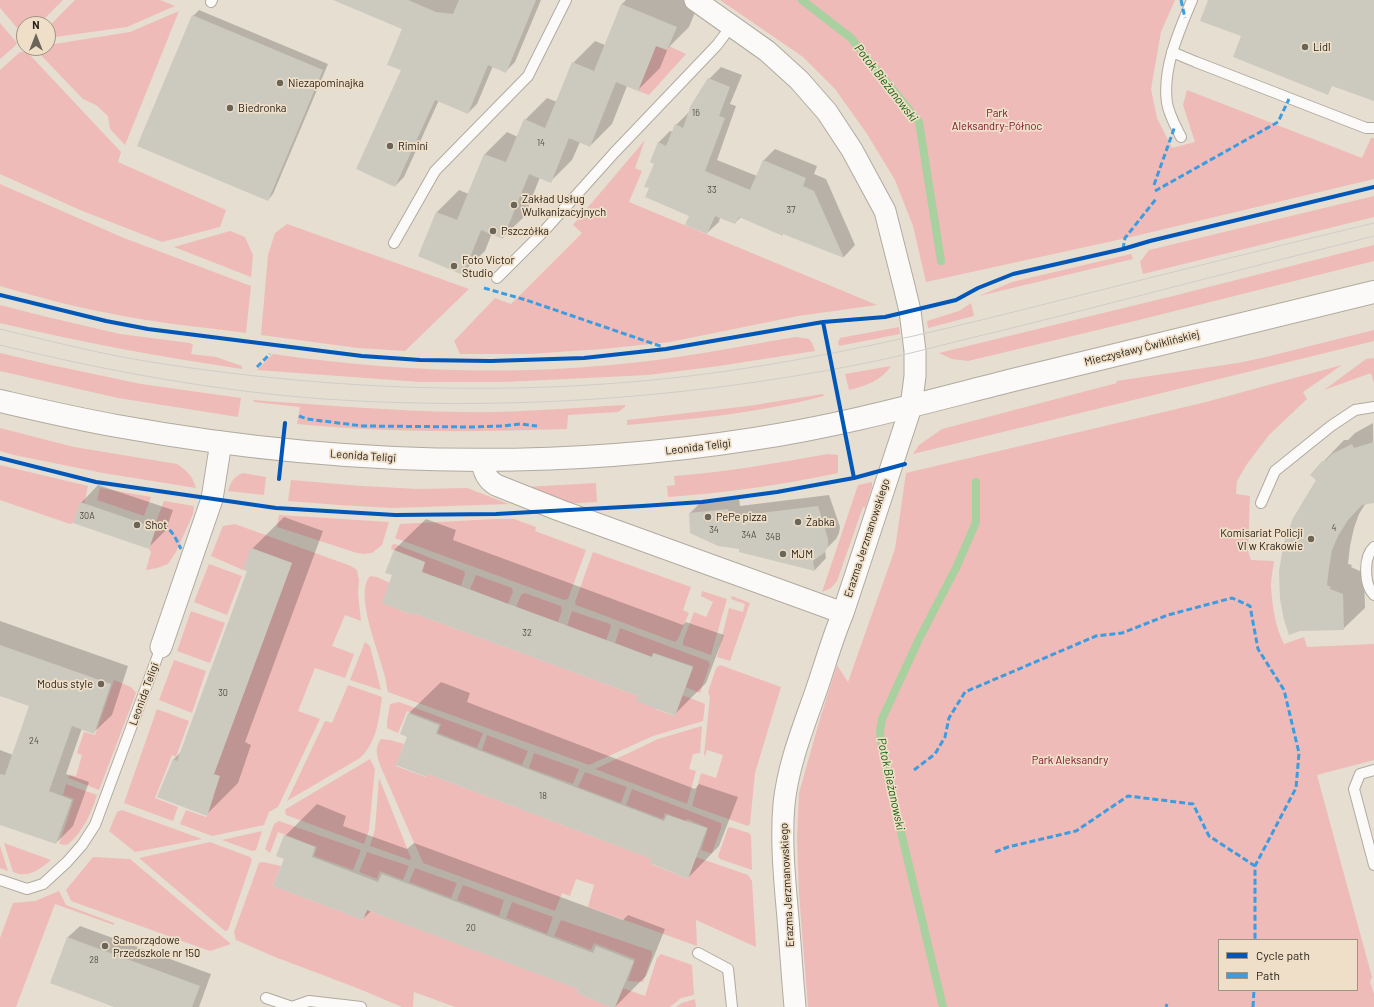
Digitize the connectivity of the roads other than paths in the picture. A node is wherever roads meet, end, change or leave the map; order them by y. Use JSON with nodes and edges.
{"nodes":[{"id":1,"x":566,"y":0,"type":"edge"},
{"id":2,"x":696,"y":0,"type":"edge"},
{"id":3,"x":1192,"y":0,"type":"edge"},
{"id":4,"x":732,"y":25,"type":"junction"},
{"id":5,"x":1172,"y":52,"type":"junction"},
{"id":6,"x":1374,"y":128,"type":"edge"},
{"id":7,"x":1181,"y":137,"type":"dead end"},
{"id":8,"x":394,"y":243,"type":"dead end"},
{"id":9,"x":498,"y":278,"type":"dead end"},
{"id":10,"x":1374,"y":292,"type":"edge"},
{"id":11,"x":0,"y":401,"type":"edge"},
{"id":12,"x":911,"y":407,"type":"junction"},
{"id":13,"x":1374,"y":407,"type":"edge"},
{"id":14,"x":221,"y":442,"type":"junction"},
{"id":15,"x":482,"y":460,"type":"junction"},
{"id":16,"x":1261,"y":503,"type":"dead end"},
{"id":17,"x":1374,"y":547,"type":"edge"},
{"id":18,"x":1374,"y":595,"type":"edge"},
{"id":19,"x":843,"y":613,"type":"junction"},
{"id":20,"x":161,"y":647,"type":"joint"},
{"id":21,"x":1374,"y":770,"type":"edge"},
{"id":22,"x":1374,"y":865,"type":"edge"},
{"id":23,"x":0,"y":880,"type":"edge"},
{"id":24,"x":698,"y":953,"type":"dead end"},
{"id":25,"x":266,"y":998,"type":"dead end"},
{"id":26,"x":292,"y":1007,"type":"edge"},
{"id":27,"x":361,"y":1007,"type":"edge"},
{"id":28,"x":732,"y":1007,"type":"edge"},
{"id":29,"x":795,"y":1007,"type":"edge"}],
"edges":[{"from":1,"to":8,"type":"lane"},
{"from":2,"to":4,"type":"street","name":"Erazma Jerzmanowskiego"},
{"from":3,"to":5,"type":"lane"},
{"from":4,"to":9,"type":"lane"},
{"from":4,"to":12,"type":"street","name":"Erazma Jerzmanowskiego"},
{"from":5,"to":6,"type":"lane"},
{"from":5,"to":7,"type":"lane"},
{"from":10,"to":12,"type":"street","name":"Mieczysławy Ćwiklińskiej"},
{"from":11,"to":14,"type":"street","name":"Leonida Teligi"},
{"from":12,"to":15,"type":"street","name":"Leonida Teligi"},
{"from":12,"to":19,"type":"street","name":"Erazma Jerzmanowskiego"},
{"from":13,"to":16,"type":"lane"},
{"from":14,"to":15,"type":"street","name":"Leonida Teligi"},
{"from":14,"to":20,"type":"street","name":"Leonida Teligi"},
{"from":15,"to":19,"type":"street"},
{"from":17,"to":18,"type":"lane"},
{"from":19,"to":29,"type":"street","name":"Erazma Jerzmanowskiego"},
{"from":20,"to":23,"type":"lane","name":"Leonida Teligi"},
{"from":21,"to":22,"type":"lane"},
{"from":24,"to":28,"type":"lane"},
{"from":25,"to":26,"type":"lane"},
{"from":26,"to":27,"type":"lane"}]}
